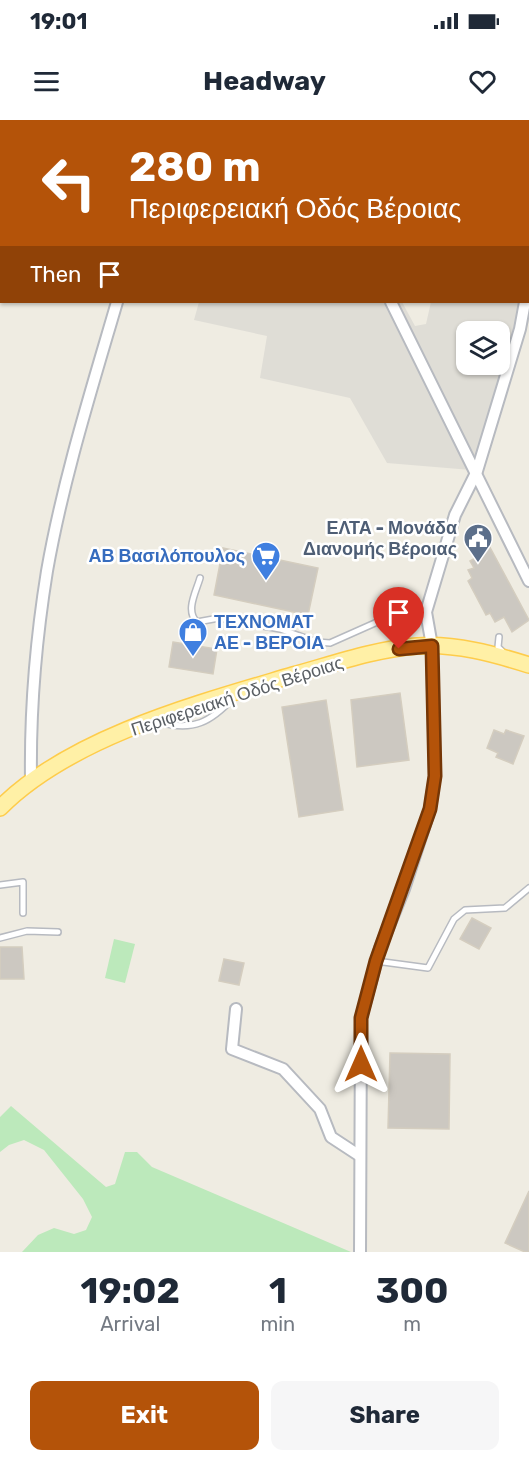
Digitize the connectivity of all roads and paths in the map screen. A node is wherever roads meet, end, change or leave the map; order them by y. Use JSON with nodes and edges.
{"nodes":[{"id":1,"x":117,"y":303,"type":"edge"},
{"id":2,"x":392,"y":303,"type":"edge"},
{"id":3,"x":525,"y":303,"type":"edge"},
{"id":4,"x":525,"y":329,"type":"edge"},
{"id":5,"x":477,"y":471,"type":"junction"},
{"id":6,"x":200,"y":578,"type":"dead end"},
{"id":7,"x":529,"y":581,"type":"edge"},
{"id":8,"x":426,"y":612,"type":"junction"},
{"id":9,"x":499,"y":637,"type":"dead end"},
{"id":10,"x":432,"y":646,"type":"junction"},
{"id":11,"x":509,"y":659,"type":"junction"},
{"id":12,"x":529,"y":665,"type":"edge"},
{"id":13,"x":31,"y":780,"type":"junction"},
{"id":14,"x":0,"y":808,"type":"edge"},
{"id":15,"x":0,"y":885,"type":"edge"},
{"id":16,"x":529,"y":888,"type":"edge"},
{"id":17,"x":23,"y":913,"type":"dead end"},
{"id":18,"x":58,"y":932,"type":"dead end"},
{"id":19,"x":0,"y":938,"type":"edge"},
{"id":20,"x":376,"y":961,"type":"junction"},
{"id":21,"x":236,"y":1009,"type":"dead end"},
{"id":22,"x":360,"y":1156,"type":"junction"},
{"id":23,"x":360,"y":1252,"type":"edge"}],
"edges":[{"from":1,"to":13,"type":"street"},
{"from":2,"to":5,"type":"street"},
{"from":3,"to":4,"type":"street"},
{"from":4,"to":5,"type":"street"},
{"from":5,"to":7,"type":"street"},
{"from":5,"to":8,"type":"street"},
{"from":6,"to":8,"type":"lane"},
{"from":8,"to":10,"type":"street"},
{"from":9,"to":11,"type":"lane"},
{"from":10,"to":11,"type":"main road","name":"Περιφερειακή Οδός Βέροιας"},
{"from":10,"to":13,"type":"main road","name":"Περιφερειακή Οδός Βέροιας"},
{"from":10,"to":20,"type":"street"},
{"from":11,"to":12,"type":"main road","name":"Περιφερειακή Οδός Βέροιας"},
{"from":13,"to":14,"type":"main road","name":"Περιφερειακή Οδός Βέροιας"},
{"from":15,"to":17,"type":"lane"},
{"from":16,"to":20,"type":"lane"},
{"from":18,"to":19,"type":"lane"},
{"from":20,"to":22,"type":"street"},
{"from":21,"to":22,"type":"street"},
{"from":22,"to":23,"type":"street"}]}
